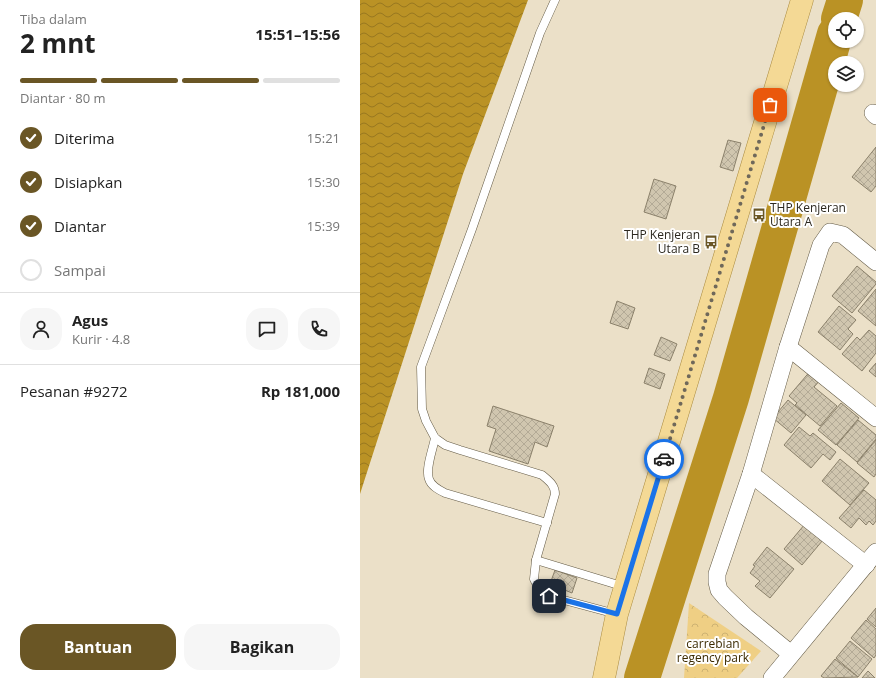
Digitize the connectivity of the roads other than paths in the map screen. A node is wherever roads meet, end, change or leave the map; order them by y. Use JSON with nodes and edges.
{"nodes":[{"id":1,"x":555,"y":0,"type":"edge"},
{"id":2,"x":802,"y":0,"type":"edge"},
{"id":3,"x":876,"y":262,"type":"edge"},
{"id":4,"x":788,"y":347,"type":"junction"},
{"id":5,"x":876,"y":418,"type":"edge"},
{"id":6,"x":435,"y":438,"type":"junction"},
{"id":7,"x":751,"y":474,"type":"junction"},
{"id":8,"x":547,"y":523,"type":"junction"},
{"id":9,"x":871,"y":558,"type":"edge"},
{"id":10,"x":536,"y":560,"type":"junction"},
{"id":11,"x":625,"y":587,"type":"junction"},
{"id":12,"x":617,"y":614,"type":"junction"},
{"id":13,"x":791,"y":654,"type":"junction"},
{"id":14,"x":604,"y":678,"type":"edge"},
{"id":15,"x":772,"y":678,"type":"edge"}],
"edges":[{"from":1,"to":6,"type":"lane"},
{"from":2,"to":11,"type":"main road"},
{"from":3,"to":4,"type":"street"},
{"from":4,"to":5,"type":"street"},
{"from":4,"to":7,"type":"street"},
{"from":6,"to":8,"type":"lane"},
{"from":6,"to":8,"type":"lane"},
{"from":7,"to":9,"type":"street"},
{"from":7,"to":13,"type":"street"},
{"from":8,"to":10,"type":"lane"},
{"from":9,"to":13,"type":"street"},
{"from":10,"to":11,"type":"lane"},
{"from":10,"to":12,"type":"lane"},
{"from":11,"to":12,"type":"main road"},
{"from":12,"to":14,"type":"main road"},
{"from":13,"to":15,"type":"street"}]}
